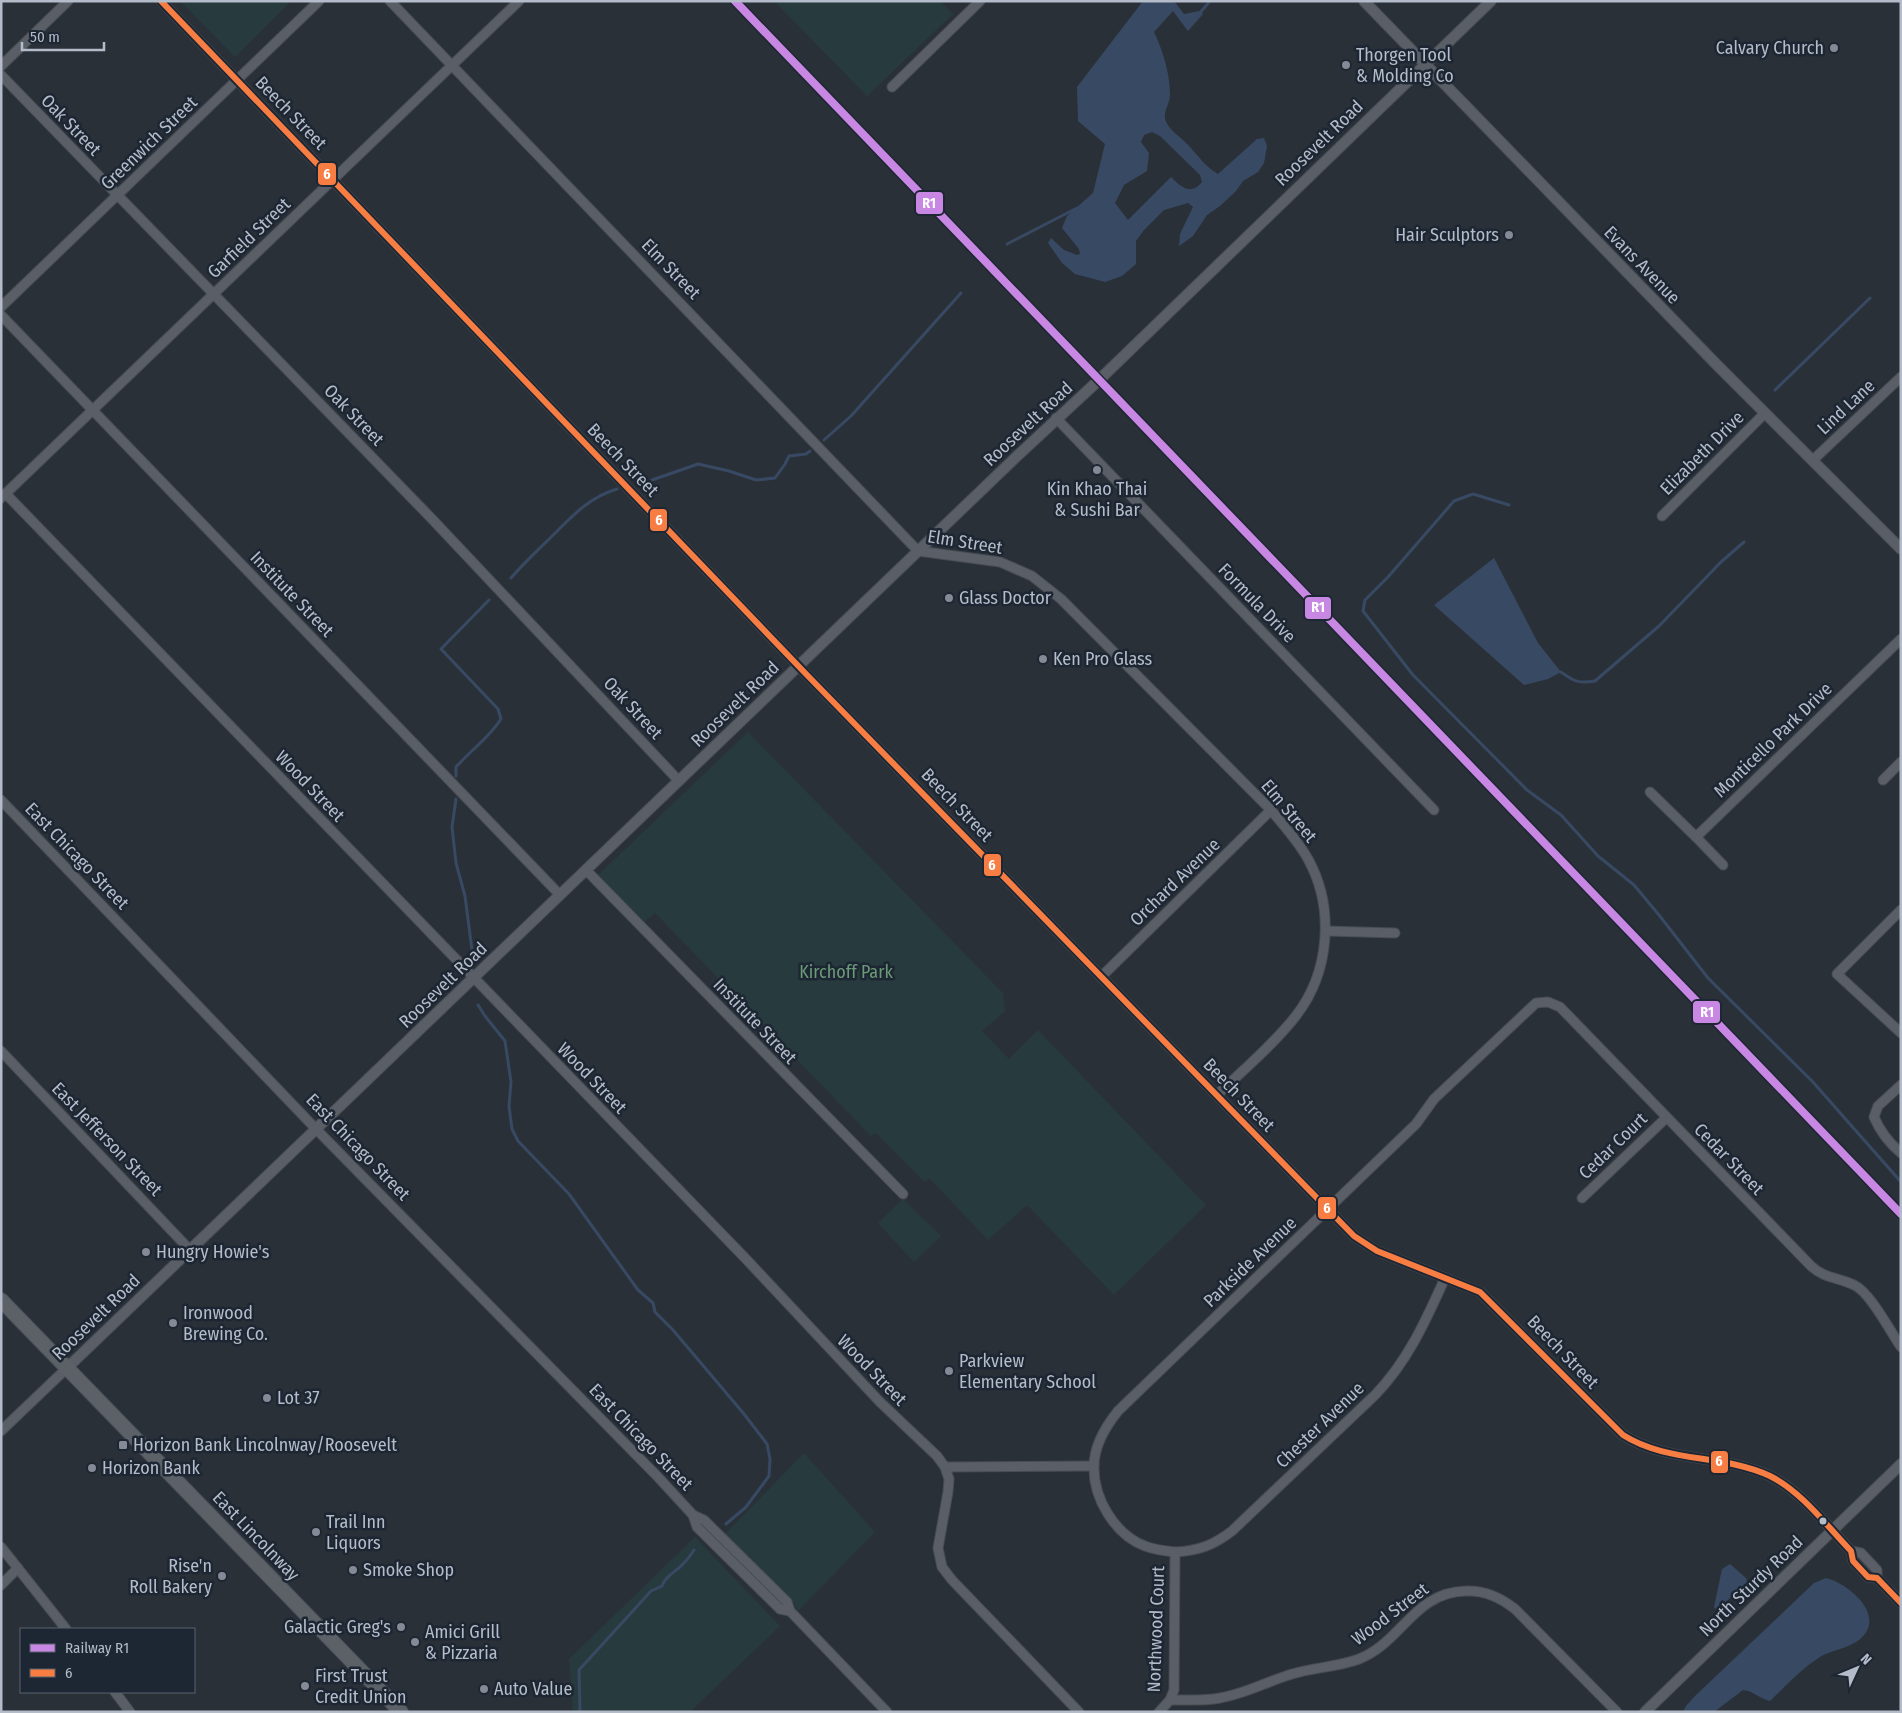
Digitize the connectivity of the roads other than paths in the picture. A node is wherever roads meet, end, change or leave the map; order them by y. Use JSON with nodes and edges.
{"nodes":[{"id":1,"x":68,"y":1,"type":"edge"},
{"id":2,"x":160,"y":1,"type":"edge"},
{"id":3,"x":319,"y":1,"type":"edge"},
{"id":4,"x":390,"y":1,"type":"edge"},
{"id":5,"x":519,"y":1,"type":"edge"},
{"id":6,"x":980,"y":1,"type":"edge"},
{"id":7,"x":1364,"y":1,"type":"edge"},
{"id":8,"x":1491,"y":1,"type":"edge"},
{"id":9,"x":1425,"y":65,"type":"junction"},
{"id":10,"x":1,"y":66,"type":"edge"},
{"id":11,"x":452,"y":66,"type":"junction"},
{"id":12,"x":1,"y":75,"type":"edge"},
{"id":13,"x":237,"y":80,"type":"junction"},
{"id":14,"x":892,"y":88,"type":"dead end"},
{"id":15,"x":334,"y":180,"type":"junction"},
{"id":16,"x":117,"y":196,"type":"junction"},
{"id":17,"x":214,"y":294,"type":"junction"},
{"id":18,"x":1,"y":307,"type":"edge"},
{"id":19,"x":1,"y":315,"type":"edge"},
{"id":20,"x":1901,"y":377,"type":"edge"},
{"id":21,"x":93,"y":410,"type":"junction"},
{"id":22,"x":1765,"y":413,"type":"junction"},
{"id":23,"x":1056,"y":418,"type":"junction"},
{"id":24,"x":1813,"y":460,"type":"junction"},
{"id":25,"x":4,"y":496,"type":"edge"},
{"id":26,"x":1662,"y":516,"type":"dead end"},
{"id":27,"x":1901,"y":549,"type":"edge"},
{"id":28,"x":918,"y":552,"type":"junction"},
{"id":29,"x":1901,"y":639,"type":"edge"},
{"id":30,"x":798,"y":666,"type":"junction"},
{"id":31,"x":1901,"y":762,"type":"edge"},
{"id":32,"x":1883,"y":780,"type":"dead end"},
{"id":33,"x":679,"y":781,"type":"junction"},
{"id":34,"x":1650,"y":792,"type":"dead end"},
{"id":35,"x":1,"y":800,"type":"edge"},
{"id":36,"x":1271,"y":810,"type":"junction"},
{"id":37,"x":1434,"y":810,"type":"dead end"},
{"id":38,"x":1696,"y":837,"type":"junction"},
{"id":39,"x":1723,"y":865,"type":"dead end"},
{"id":40,"x":586,"y":870,"type":"junction"},
{"id":41,"x":560,"y":895,"type":"junction"},
{"id":42,"x":1901,"y":910,"type":"edge"},
{"id":43,"x":1326,"y":931,"type":"junction"},
{"id":44,"x":1394,"y":933,"type":"dead end"},
{"id":45,"x":1102,"y":976,"type":"junction"},
{"id":46,"x":473,"y":978,"type":"junction"},
{"id":47,"x":1530,"y":1008,"type":"joint"},
{"id":48,"x":1901,"y":1034,"type":"edge"},
{"id":49,"x":1,"y":1051,"type":"edge"},
{"id":50,"x":1901,"y":1085,"type":"edge"},
{"id":51,"x":1217,"y":1095,"type":"junction"},
{"id":52,"x":1666,"y":1118,"type":"junction"},
{"id":53,"x":316,"y":1128,"type":"junction"},
{"id":54,"x":1901,"y":1153,"type":"edge"},
{"id":55,"x":903,"y":1194,"type":"dead end"},
{"id":56,"x":1582,"y":1198,"type":"dead end"},
{"id":57,"x":1328,"y":1210,"type":"junction"},
{"id":58,"x":190,"y":1250,"type":"junction"},
{"id":59,"x":1445,"y":1278,"type":"junction"},
{"id":60,"x":1,"y":1300,"type":"edge"},
{"id":61,"x":1901,"y":1347,"type":"edge"},
{"id":62,"x":67,"y":1368,"type":"junction"},
{"id":63,"x":1,"y":1431,"type":"edge"},
{"id":64,"x":1901,"y":1464,"type":"edge"},
{"id":65,"x":1094,"y":1466,"type":"junction"},
{"id":66,"x":945,"y":1467,"type":"junction"},
{"id":67,"x":1832,"y":1531,"type":"junction"},
{"id":68,"x":1,"y":1547,"type":"edge"},
{"id":69,"x":1175,"y":1552,"type":"junction"},
{"id":70,"x":18,"y":1568,"type":"junction"},
{"id":71,"x":1,"y":1584,"type":"edge"},
{"id":72,"x":1897,"y":1592,"type":"edge"},
{"id":73,"x":1901,"y":1603,"type":"edge"},
{"id":74,"x":65,"y":1628,"type":"edge"},
{"id":75,"x":116,"y":1693,"type":"edge"},
{"id":76,"x":1170,"y":1700,"type":"junction"},
{"id":77,"x":130,"y":1712,"type":"edge"},
{"id":78,"x":401,"y":1712,"type":"edge"},
{"id":79,"x":887,"y":1712,"type":"edge"},
{"id":80,"x":1079,"y":1712,"type":"edge"},
{"id":81,"x":1159,"y":1712,"type":"edge"},
{"id":82,"x":1617,"y":1712,"type":"edge"},
{"id":83,"x":1645,"y":1712,"type":"edge"}],
"edges":[{"from":1,"to":10,"type":"street"},
{"from":2,"to":13,"type":"street","name":"Beech Street"},
{"from":3,"to":13,"type":"street","name":"Greenwich Street"},
{"from":4,"to":11,"type":"street","name":"Elm Street"},
{"from":5,"to":11,"type":"street","name":"Garfield Street"},
{"from":6,"to":14,"type":"street"},
{"from":7,"to":9,"type":"street","name":"Evans Avenue"},
{"from":8,"to":9,"type":"street","name":"Roosevelt Road"},
{"from":9,"to":22,"type":"street","name":"Evans Avenue"},
{"from":9,"to":23,"type":"street","name":"Roosevelt Road"},
{"from":11,"to":15,"type":"street","name":"Garfield Street"},
{"from":11,"to":28,"type":"street","name":"Elm Street"},
{"from":12,"to":16,"type":"street","name":"Oak Street"},
{"from":13,"to":15,"type":"street","name":"Beech Street"},
{"from":13,"to":16,"type":"street","name":"Greenwich Street"},
{"from":15,"to":17,"type":"street","name":"Garfield Street"},
{"from":15,"to":30,"type":"street","name":"Beech Street"},
{"from":16,"to":17,"type":"street","name":"Oak Street"},
{"from":16,"to":18,"type":"street","name":"Greenwich Street"},
{"from":17,"to":21,"type":"street","name":"Garfield Street"},
{"from":17,"to":33,"type":"street","name":"Oak Street"},
{"from":19,"to":21,"type":"street","name":"Institute Street"},
{"from":20,"to":24,"type":"street","name":"Lind Lane"},
{"from":21,"to":25,"type":"street","name":"Garfield Street"},
{"from":21,"to":41,"type":"street","name":"Institute Street"},
{"from":22,"to":24,"type":"street","name":"Evans Avenue"},
{"from":22,"to":26,"type":"street","name":"Elizabeth Drive"},
{"from":23,"to":28,"type":"street","name":"Roosevelt Road"},
{"from":23,"to":37,"type":"street","name":"Formula Drive"},
{"from":24,"to":27,"type":"street","name":"Evans Avenue"},
{"from":25,"to":46,"type":"street","name":"Wood Street"},
{"from":28,"to":30,"type":"street","name":"Roosevelt Road"},
{"from":28,"to":36,"type":"street","name":"Elm Street"},
{"from":29,"to":38,"type":"street","name":"Monticello Park Drive"},
{"from":30,"to":33,"type":"street","name":"Roosevelt Road"},
{"from":30,"to":45,"type":"street","name":"Beech Street"},
{"from":31,"to":32,"type":"street"},
{"from":33,"to":40,"type":"street","name":"Roosevelt Road"},
{"from":34,"to":38,"type":"street"},
{"from":35,"to":53,"type":"street","name":"East Chicago Street"},
{"from":36,"to":43,"type":"street","name":"Elm Street"},
{"from":36,"to":45,"type":"street","name":"Orchard Avenue"},
{"from":38,"to":39,"type":"street"},
{"from":40,"to":41,"type":"street","name":"Roosevelt Road"},
{"from":40,"to":55,"type":"street","name":"Institute Street"},
{"from":41,"to":46,"type":"street","name":"Roosevelt Road"},
{"from":42,"to":48,"type":"street"},
{"from":43,"to":44,"type":"street"},
{"from":43,"to":51,"type":"street","name":"Elm Street"},
{"from":45,"to":51,"type":"street","name":"Beech Street"},
{"from":46,"to":53,"type":"street","name":"Roosevelt Road"},
{"from":46,"to":66,"type":"street","name":"Wood Street"},
{"from":47,"to":52,"type":"street","name":"Cedar Street"},
{"from":47,"to":57,"type":"street","name":"Parkside Avenue"},
{"from":49,"to":58,"type":"street","name":"East Jefferson Street"},
{"from":50,"to":54,"type":"street"},
{"from":51,"to":57,"type":"street","name":"Beech Street"},
{"from":52,"to":56,"type":"street","name":"Cedar Court"},
{"from":52,"to":61,"type":"street","name":"Cedar Street"},
{"from":53,"to":58,"type":"street","name":"Roosevelt Road"},
{"from":53,"to":79,"type":"street","name":"East Chicago Street"},
{"from":57,"to":59,"type":"street","name":"Beech Street"},
{"from":57,"to":65,"type":"street","name":"Parkside Avenue"},
{"from":58,"to":62,"type":"street","name":"Roosevelt Road"},
{"from":59,"to":67,"type":"street","name":"Beech Street"},
{"from":59,"to":69,"type":"street","name":"Chester Avenue"},
{"from":60,"to":62,"type":"main road","name":"East Lincolnway"},
{"from":62,"to":63,"type":"street","name":"Roosevelt Road"},
{"from":62,"to":78,"type":"main road","name":"East Lincolnway"},
{"from":64,"to":67,"type":"street","name":"North Sturdy Road"},
{"from":65,"to":66,"type":"street"},
{"from":65,"to":69,"type":"street","name":"Northwood Court"},
{"from":66,"to":80,"type":"street"},
{"from":67,"to":72,"type":"street","name":"Beech Street"},
{"from":67,"to":83,"type":"street","name":"North Sturdy Road"},
{"from":68,"to":70,"type":"street"},
{"from":69,"to":76,"type":"street","name":"Northwood Court"},
{"from":70,"to":71,"type":"street"},
{"from":70,"to":74,"type":"street"},
{"from":72,"to":73,"type":"street","name":"Beech Street"},
{"from":75,"to":77,"type":"street"},
{"from":76,"to":81,"type":"street","name":"Northwood Court"},
{"from":76,"to":82,"type":"street","name":"Wood Street"}]}
